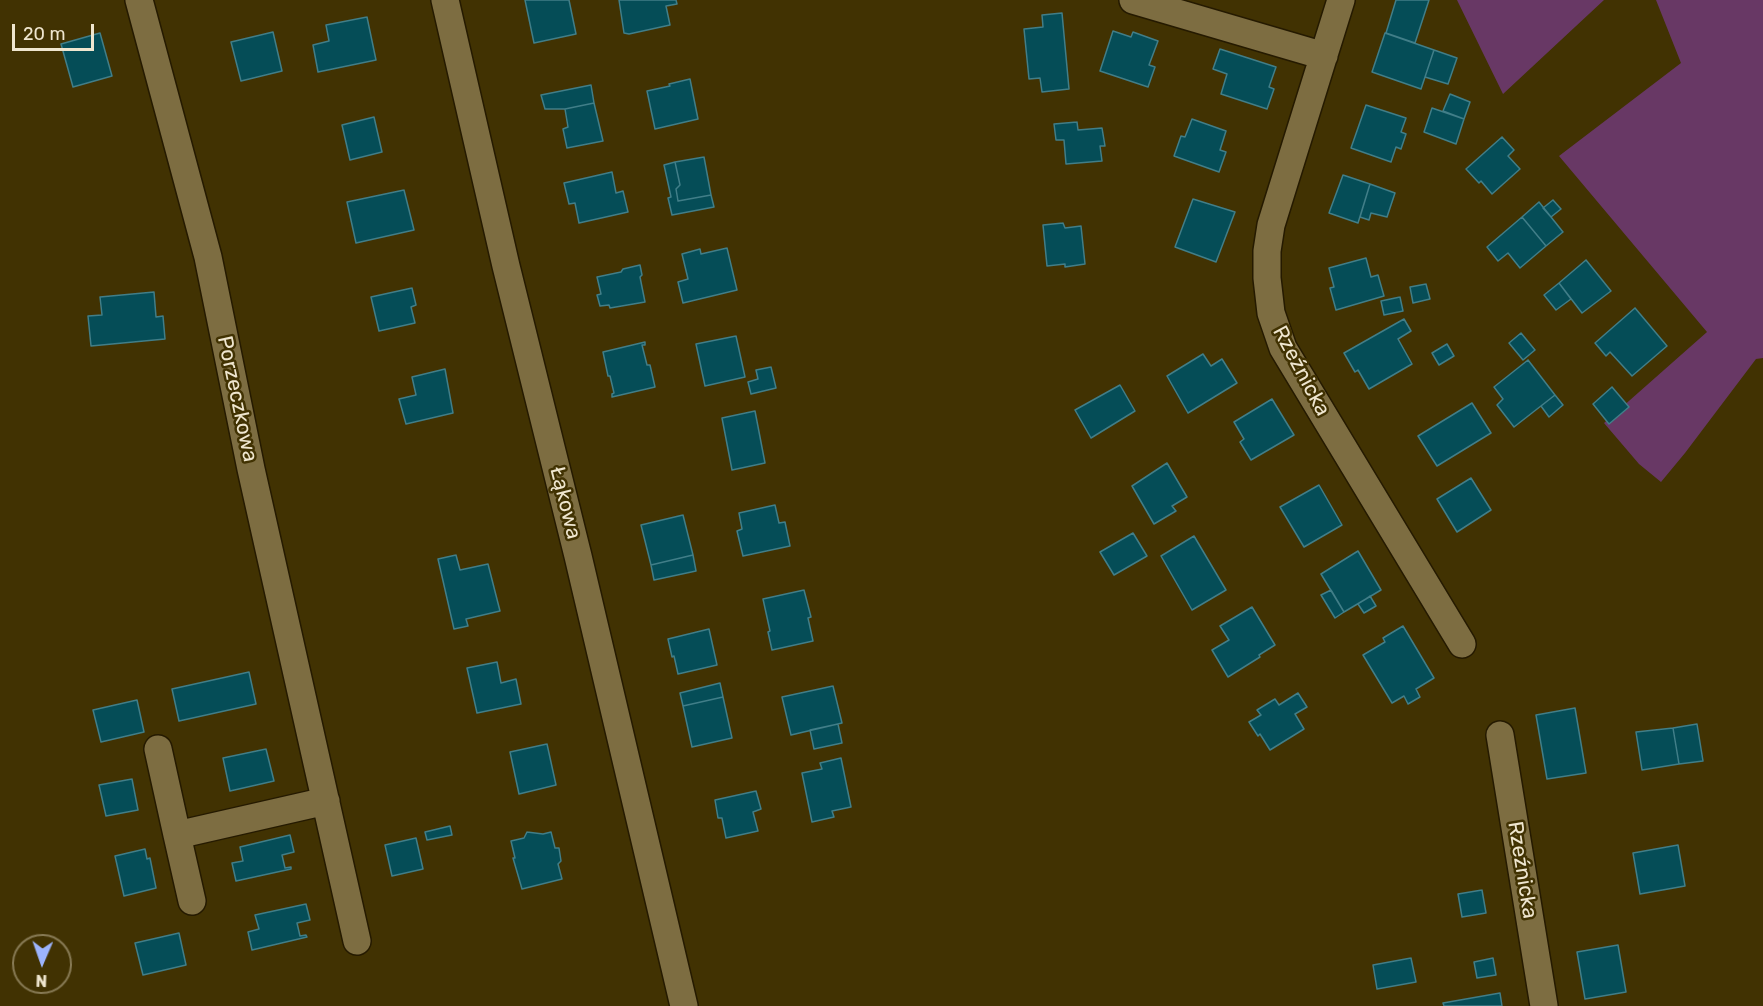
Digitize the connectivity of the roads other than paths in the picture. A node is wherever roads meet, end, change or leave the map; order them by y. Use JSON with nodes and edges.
{"nodes":[{"id":1,"x":139,"y":0,"type":"edge"},
{"id":2,"x":445,"y":0,"type":"edge"},
{"id":3,"x":1133,"y":0,"type":"edge"},
{"id":4,"x":1341,"y":0,"type":"edge"},
{"id":5,"x":1324,"y":56,"type":"junction"},
{"id":6,"x":1462,"y":644,"type":"dead end"},
{"id":7,"x":1500,"y":735,"type":"dead end"},
{"id":8,"x":158,"y":749,"type":"dead end"},
{"id":9,"x":326,"y":801,"type":"junction"},
{"id":10,"x":177,"y":835,"type":"junction"},
{"id":11,"x":192,"y":901,"type":"dead end"},
{"id":12,"x":357,"y":941,"type":"dead end"},
{"id":13,"x":684,"y":1006,"type":"edge"},
{"id":14,"x":1544,"y":1006,"type":"edge"}],
"edges":[{"from":1,"to":9,"type":"street","name":"Porzeczkowa"},
{"from":2,"to":13,"type":"street","name":"Łąkowa"},
{"from":3,"to":5,"type":"street"},
{"from":4,"to":5,"type":"street","name":"Rzeźnicka"},
{"from":5,"to":6,"type":"street","name":"Rzeźnicka"},
{"from":7,"to":14,"type":"street","name":"Rzeźnicka"},
{"from":8,"to":10,"type":"street"},
{"from":9,"to":10,"type":"street"},
{"from":9,"to":12,"type":"street","name":"Porzeczkowa"},
{"from":10,"to":11,"type":"street"}]}
